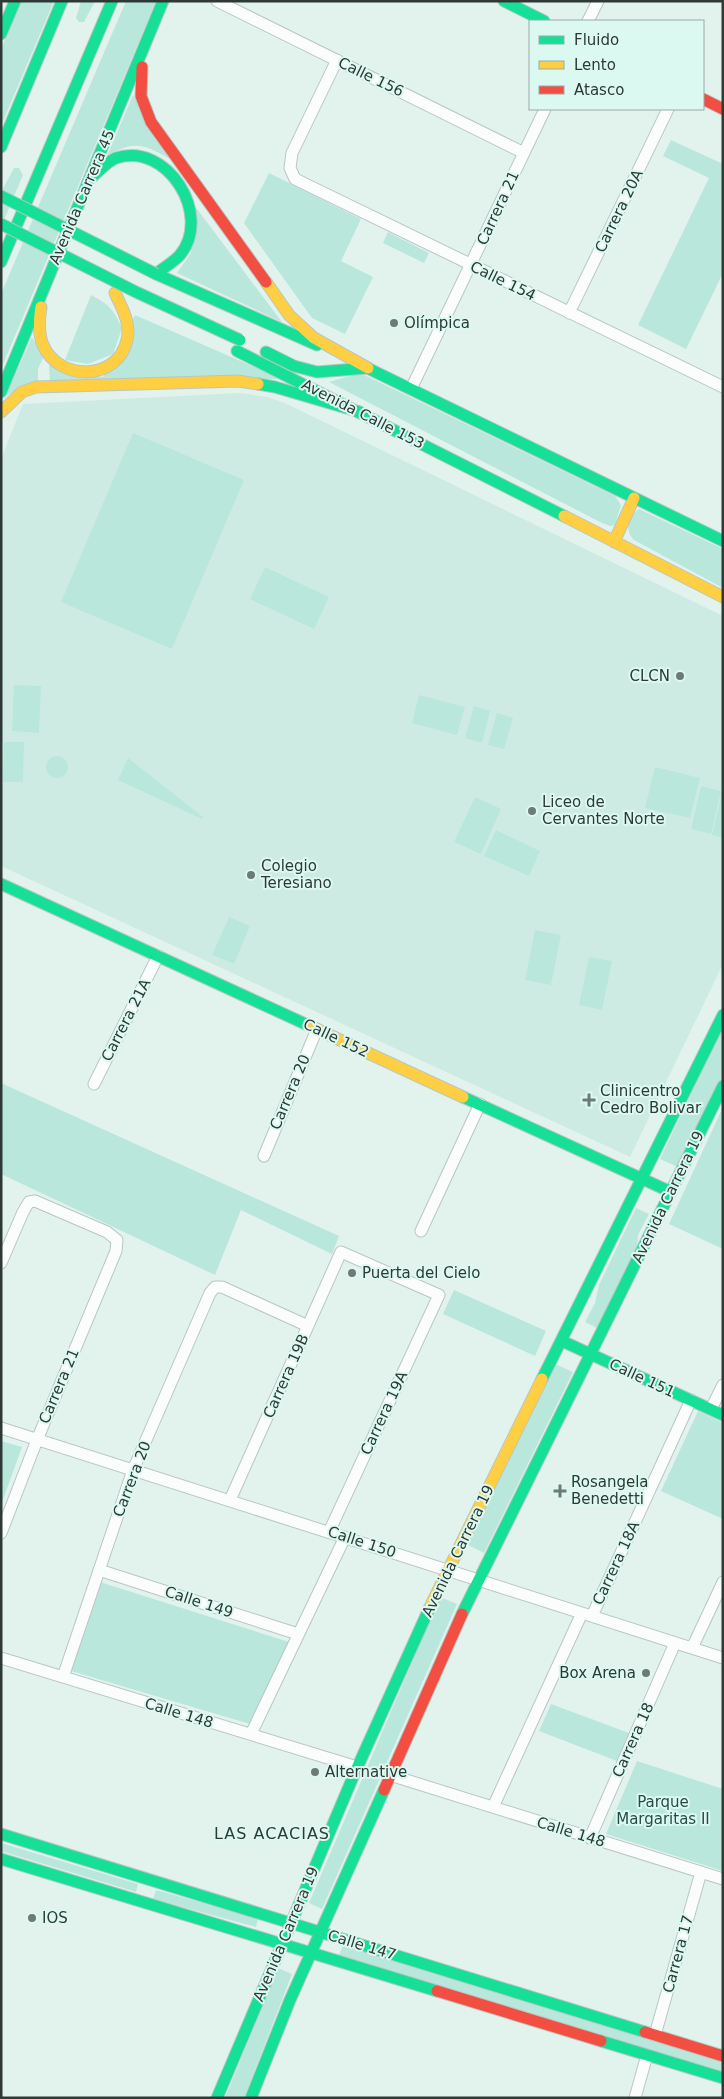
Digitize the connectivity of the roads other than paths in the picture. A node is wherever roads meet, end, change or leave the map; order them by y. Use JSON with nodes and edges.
{"nodes":[{"id":1,"x":4,"y":1,"type":"edge"},
{"id":2,"x":15,"y":1,"type":"edge"},
{"id":3,"x":62,"y":1,"type":"edge"},
{"id":4,"x":112,"y":1,"type":"edge"},
{"id":5,"x":163,"y":1,"type":"edge"},
{"id":6,"x":217,"y":1,"type":"edge"},
{"id":7,"x":504,"y":1,"type":"edge"},
{"id":8,"x":598,"y":1,"type":"edge"},
{"id":9,"x":1,"y":4,"type":"edge"},
{"id":10,"x":542,"y":20,"type":"edge"},
{"id":11,"x":588,"y":20,"type":"edge"},
{"id":12,"x":1,"y":34,"type":"edge"},
{"id":13,"x":148,"y":36,"type":"junction"},
{"id":14,"x":337,"y":60,"type":"junction"},
{"id":15,"x":704,"y":100,"type":"edge"},
{"id":16,"x":723,"y":109,"type":"edge"},
{"id":17,"x":545,"y":110,"type":"edge"},
{"id":18,"x":668,"y":110,"type":"edge"},
{"id":19,"x":1,"y":148,"type":"edge"},
{"id":20,"x":524,"y":153,"type":"junction"},
{"id":21,"x":90,"y":181,"type":"junction"},
{"id":22,"x":1,"y":196,"type":"edge"},
{"id":23,"x":1,"y":224,"type":"edge"},
{"id":24,"x":1,"y":235,"type":"edge"},
{"id":25,"x":1,"y":262,"type":"edge"},
{"id":26,"x":470,"y":265,"type":"junction"},
{"id":27,"x":156,"y":274,"type":"junction"},
{"id":28,"x":115,"y":293,"type":"junction"},
{"id":29,"x":42,"y":294,"type":"junction"},
{"id":30,"x":569,"y":312,"type":"junction"},
{"id":31,"x":238,"y":345,"type":"junction"},
{"id":32,"x":368,"y":368,"type":"junction"},
{"id":33,"x":723,"y":387,"type":"edge"},
{"id":34,"x":411,"y":389,"type":"junction"},
{"id":35,"x":1,"y":392,"type":"edge"},
{"id":36,"x":1,"y":412,"type":"edge"},
{"id":37,"x":360,"y":412,"type":"junction"},
{"id":38,"x":634,"y":498,"type":"junction"},
{"id":39,"x":723,"y":541,"type":"edge"},
{"id":40,"x":614,"y":542,"type":"junction"},
{"id":41,"x":723,"y":597,"type":"edge"},
{"id":42,"x":1,"y":884,"type":"edge"},
{"id":43,"x":158,"y":956,"type":"junction"},
{"id":44,"x":723,"y":1015,"type":"edge"},
{"id":45,"x":317,"y":1029,"type":"junction"},
{"id":46,"x":94,"y":1084,"type":"dead end"},
{"id":47,"x":723,"y":1086,"type":"edge"},
{"id":48,"x":480,"y":1104,"type":"junction"},
{"id":49,"x":264,"y":1156,"type":"dead end"},
{"id":50,"x":642,"y":1178,"type":"junction"},
{"id":51,"x":671,"y":1192,"type":"junction"},
{"id":52,"x":421,"y":1231,"type":"dead end"},
{"id":53,"x":341,"y":1252,"type":"joint"},
{"id":54,"x":1,"y":1263,"type":"edge"},
{"id":55,"x":308,"y":1326,"type":"junction"},
{"id":56,"x":562,"y":1341,"type":"junction"},
{"id":57,"x":591,"y":1354,"type":"junction"},
{"id":58,"x":723,"y":1385,"type":"edge"},
{"id":59,"x":691,"y":1400,"type":"junction"},
{"id":60,"x":712,"y":1410,"type":"junction"},
{"id":61,"x":723,"y":1415,"type":"edge"},
{"id":62,"x":1,"y":1428,"type":"edge"},
{"id":63,"x":37,"y":1440,"type":"junction"},
{"id":64,"x":133,"y":1470,"type":"junction"},
{"id":65,"x":230,"y":1500,"type":"junction"},
{"id":66,"x":329,"y":1532,"type":"junction"},
{"id":67,"x":1,"y":1533,"type":"edge"},
{"id":68,"x":345,"y":1536,"type":"junction"},
{"id":69,"x":99,"y":1570,"type":"junction"},
{"id":70,"x":448,"y":1570,"type":"junction"},
{"id":71,"x":478,"y":1579,"type":"junction"},
{"id":72,"x":723,"y":1582,"type":"edge"},
{"id":73,"x":587,"y":1614,"type":"junction"},
{"id":74,"x":298,"y":1634,"type":"junction"},
{"id":75,"x":675,"y":1643,"type":"junction"},
{"id":76,"x":692,"y":1648,"type":"junction"},
{"id":77,"x":1,"y":1658,"type":"edge"},
{"id":78,"x":723,"y":1658,"type":"edge"},
{"id":79,"x":63,"y":1677,"type":"junction"},
{"id":80,"x":251,"y":1734,"type":"junction"},
{"id":81,"x":357,"y":1767,"type":"junction"},
{"id":82,"x":390,"y":1775,"type":"junction"},
{"id":83,"x":493,"y":1807,"type":"junction"},
{"id":84,"x":1,"y":1834,"type":"edge"},
{"id":85,"x":590,"y":1838,"type":"junction"},
{"id":86,"x":1,"y":1859,"type":"edge"},
{"id":87,"x":700,"y":1872,"type":"junction"},
{"id":88,"x":723,"y":1879,"type":"edge"},
{"id":89,"x":151,"y":1880,"type":"junction"},
{"id":90,"x":144,"y":1902,"type":"junction"},
{"id":91,"x":290,"y":1922,"type":"junction"},
{"id":92,"x":320,"y":1932,"type":"junction"},
{"id":93,"x":282,"y":1943,"type":"junction"},
{"id":94,"x":311,"y":1952,"type":"junction"},
{"id":95,"x":655,"y":2036,"type":"junction"},
{"id":96,"x":647,"y":2055,"type":"junction"},
{"id":97,"x":723,"y":2056,"type":"edge"},
{"id":98,"x":723,"y":2078,"type":"edge"},
{"id":99,"x":217,"y":2098,"type":"edge"},
{"id":100,"x":251,"y":2098,"type":"edge"},
{"id":101,"x":634,"y":2098,"type":"edge"}],
"edges":[{"from":1,"to":9,"type":"main road"},
{"from":2,"to":12,"type":"main road"},
{"from":3,"to":19,"type":"main road"},
{"from":4,"to":25,"type":"main road"},
{"from":5,"to":13,"type":"main road","name":"Avenida Carrera 45"},
{"from":6,"to":14,"type":"street","name":"Calle 156"},
{"from":7,"to":10,"type":"main road"},
{"from":8,"to":11,"type":"street"},
{"from":13,"to":21,"type":"main road","name":"Avenida Carrera 45"},
{"from":13,"to":32,"type":"main road"},
{"from":14,"to":20,"type":"street","name":"Calle 156"},
{"from":14,"to":26,"type":"street","name":"Calle 154"},
{"from":15,"to":16,"type":"main road"},
{"from":17,"to":20,"type":"street","name":"Carrera 21"},
{"from":18,"to":30,"type":"street","name":"Carrera 20A"},
{"from":20,"to":26,"type":"street","name":"Carrera 21"},
{"from":21,"to":27,"type":"main road"},
{"from":21,"to":29,"type":"main road","name":"Avenida Carrera 45"},
{"from":22,"to":27,"type":"main road","name":"Avenida Calle 153","bridge":true},
{"from":23,"to":31,"type":"main road","name":"Avenida Calle 153","bridge":true},
{"from":24,"to":28,"type":"main road","name":"Avenida Calle 153"},
{"from":26,"to":30,"type":"street","name":"Calle 154"},
{"from":26,"to":34,"type":"street","name":"Carrera 21"},
{"from":27,"to":32,"type":"main road","name":"Avenida Calle 153"},
{"from":28,"to":29,"type":"main road"},
{"from":28,"to":31,"type":"main road","name":"Avenida Calle 153"},
{"from":29,"to":35,"type":"main road","name":"Avenida Carrera 45"},
{"from":30,"to":33,"type":"street","name":"Calle 154"},
{"from":31,"to":32,"type":"main road","name":"Avenida Calle 153"},
{"from":31,"to":37,"type":"main road","name":"Avenida Calle 153"},
{"from":32,"to":34,"type":"main road","name":"Avenida Calle 153"},
{"from":34,"to":38,"type":"main road","name":"Avenida Calle 153"},
{"from":36,"to":37,"type":"main road"},
{"from":37,"to":40,"type":"main road","name":"Avenida Calle 153"},
{"from":38,"to":39,"type":"main road","name":"Avenida Calle 153"},
{"from":38,"to":40,"type":"main road"},
{"from":40,"to":41,"type":"main road","name":"Avenida Calle 153"},
{"from":42,"to":43,"type":"main road","name":"Calle 152"},
{"from":43,"to":45,"type":"main road","name":"Calle 152"},
{"from":43,"to":46,"type":"street","name":"Carrera 21A"},
{"from":44,"to":50,"type":"main road","name":"Avenida Carrera 19"},
{"from":45,"to":48,"type":"main road","name":"Calle 152"},
{"from":45,"to":49,"type":"street","name":"Carrera 20"},
{"from":47,"to":51,"type":"main road","name":"Avenida Carrera 19"},
{"from":48,"to":50,"type":"main road","name":"Calle 152"},
{"from":48,"to":52,"type":"street"},
{"from":50,"to":51,"type":"main road","name":"Calle 152"},
{"from":50,"to":56,"type":"main road","name":"Avenida Carrera 19"},
{"from":51,"to":57,"type":"main road","name":"Avenida Carrera 19"},
{"from":53,"to":55,"type":"street","name":"Carrera 19B"},
{"from":53,"to":66,"type":"street","name":"Carrera 19A"},
{"from":54,"to":63,"type":"street","name":"Carrera 21"},
{"from":55,"to":64,"type":"street","name":"Carrera 20"},
{"from":55,"to":65,"type":"street","name":"Carrera 19B"},
{"from":56,"to":57,"type":"main road","name":"Calle 151"},
{"from":56,"to":70,"type":"main road","name":"Avenida Carrera 19"},
{"from":57,"to":59,"type":"main road","name":"Calle 151"},
{"from":57,"to":71,"type":"main road","name":"Avenida Carrera 19"},
{"from":58,"to":60,"type":"street"},
{"from":59,"to":60,"type":"main road","name":"Calle 151"},
{"from":59,"to":73,"type":"street","name":"Carrera 18A"},
{"from":60,"to":61,"type":"main road","name":"Calle 151"},
{"from":62,"to":63,"type":"street","name":"Calle 150"},
{"from":63,"to":64,"type":"street","name":"Calle 150"},
{"from":63,"to":67,"type":"street","name":"Carrera 21"},
{"from":64,"to":65,"type":"street","name":"Calle 150"},
{"from":64,"to":69,"type":"street","name":"Carrera 20"},
{"from":65,"to":66,"type":"street","name":"Calle 150"},
{"from":66,"to":68,"type":"street","name":"Calle 150"},
{"from":68,"to":70,"type":"street","name":"Calle 150"},
{"from":68,"to":74,"type":"street"},
{"from":69,"to":74,"type":"street","name":"Calle 149"},
{"from":69,"to":79,"type":"street","name":"Carrera 20"},
{"from":70,"to":71,"type":"street","name":"Calle 150"},
{"from":70,"to":81,"type":"main road","name":"Avenida Carrera 19"},
{"from":71,"to":73,"type":"street","name":"Calle 150"},
{"from":71,"to":82,"type":"main road","name":"Avenida Carrera 19"},
{"from":72,"to":76,"type":"street"},
{"from":73,"to":75,"type":"street","name":"Calle 150"},
{"from":73,"to":83,"type":"street","name":"Carrera 18A"},
{"from":74,"to":80,"type":"street"},
{"from":75,"to":76,"type":"street","name":"Calle 150"},
{"from":75,"to":85,"type":"street","name":"Carrera 18"},
{"from":76,"to":78,"type":"street","name":"Calle 150"},
{"from":77,"to":79,"type":"street","name":"Calle 148"},
{"from":79,"to":80,"type":"street","name":"Calle 148"},
{"from":80,"to":81,"type":"street","name":"Calle 148"},
{"from":81,"to":91,"type":"main road","name":"Avenida Carrera 19"},
{"from":82,"to":83,"type":"street","name":"Calle 148"},
{"from":82,"to":92,"type":"main road","name":"Avenida Carrera 19"},
{"from":83,"to":85,"type":"street","name":"Calle 148"},
{"from":84,"to":89,"type":"main road","name":"Calle 147"},
{"from":85,"to":87,"type":"street","name":"Calle 148"},
{"from":86,"to":90,"type":"main road","name":"Calle 147"},
{"from":87,"to":88,"type":"street","name":"Calle 148"},
{"from":87,"to":95,"type":"street","name":"Carrera 17"},
{"from":89,"to":90,"type":"main road"},
{"from":89,"to":91,"type":"main road","name":"Calle 147"},
{"from":90,"to":93,"type":"main road","name":"Calle 147"},
{"from":91,"to":92,"type":"main road","name":"Calle 147"},
{"from":91,"to":93,"type":"main road","name":"Avenida Carrera 19"},
{"from":92,"to":94,"type":"main road","name":"Avenida Carrera 19"},
{"from":92,"to":95,"type":"main road","name":"Calle 147"},
{"from":93,"to":94,"type":"main road","name":"Calle 147"},
{"from":93,"to":99,"type":"main road","name":"Avenida Carrera 19"},
{"from":94,"to":96,"type":"main road","name":"Calle 147"},
{"from":94,"to":100,"type":"main road","name":"Avenida Carrera 19"},
{"from":95,"to":97,"type":"main road","name":"Calle 147"},
{"from":96,"to":98,"type":"main road","name":"Calle 147"},
{"from":96,"to":101,"type":"street"}]}
